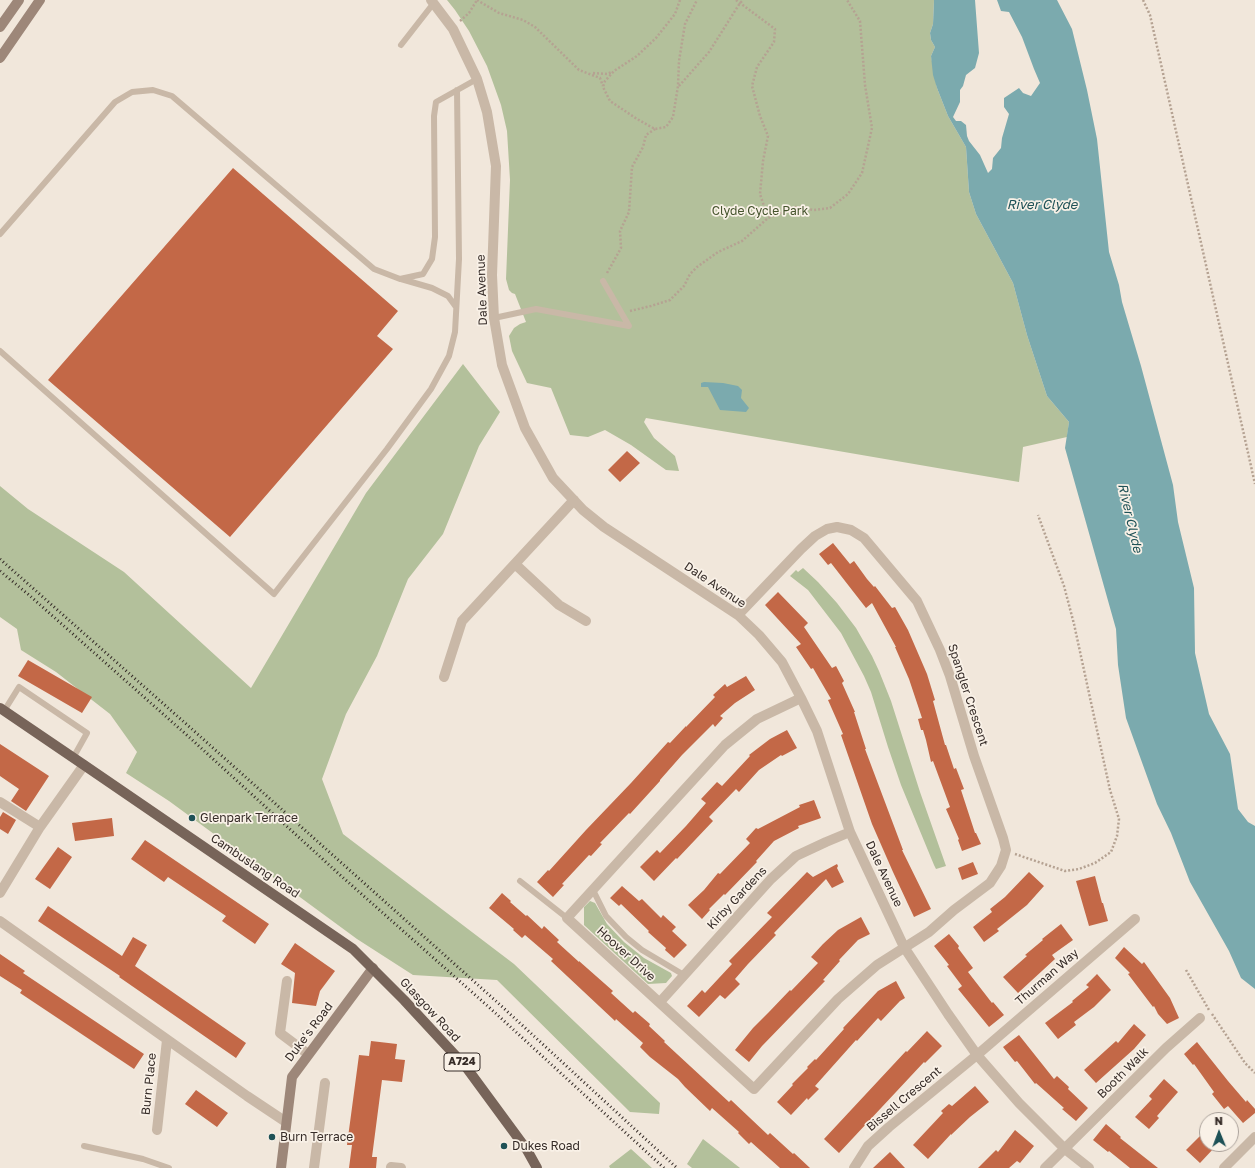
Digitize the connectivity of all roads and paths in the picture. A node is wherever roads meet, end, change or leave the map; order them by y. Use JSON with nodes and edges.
{"nodes":[{"id":1,"x":19,"y":0,"type":"edge"},
{"id":2,"x":40,"y":0,"type":"edge"},
{"id":3,"x":477,"y":0,"type":"edge"},
{"id":4,"x":680,"y":0,"type":"edge"},
{"id":5,"x":697,"y":0,"type":"edge"},
{"id":6,"x":736,"y":0,"type":"edge"},
{"id":7,"x":743,"y":0,"type":"edge"},
{"id":8,"x":847,"y":0,"type":"edge"},
{"id":9,"x":1143,"y":0,"type":"edge"},
{"id":10,"x":432,"y":2,"type":"edge"},
{"id":11,"x":740,"y":3,"type":"junction"},
{"id":12,"x":0,"y":27,"type":"edge"},
{"id":13,"x":453,"y":29,"type":"junction"},
{"id":14,"x":401,"y":45,"type":"dead end"},
{"id":15,"x":0,"y":58,"type":"edge"},
{"id":16,"x":614,"y":71,"type":"junction"},
{"id":17,"x":591,"y":73,"type":"junction"},
{"id":18,"x":477,"y":80,"type":"junction"},
{"id":19,"x":603,"y":86,"type":"junction"},
{"id":20,"x":678,"y":86,"type":"junction"},
{"id":21,"x":457,"y":90,"type":"junction"},
{"id":22,"x":655,"y":129,"type":"junction"},
{"id":23,"x":768,"y":218,"type":"junction"},
{"id":24,"x":0,"y":234,"type":"edge"},
{"id":25,"x":400,"y":278,"type":"junction"},
{"id":26,"x":603,"y":281,"type":"joint"},
{"id":27,"x":456,"y":307,"type":"junction"},
{"id":28,"x":622,"y":313,"type":"junction"},
{"id":29,"x":494,"y":318,"type":"junction"},
{"id":30,"x":0,"y":351,"type":"edge"},
{"id":31,"x":1255,"y":484,"type":"edge"},
{"id":32,"x":574,"y":500,"type":"junction"},
{"id":33,"x":1038,"y":515,"type":"dead end"},
{"id":34,"x":515,"y":564,"type":"junction"},
{"id":35,"x":738,"y":615,"type":"junction"},
{"id":36,"x":586,"y":621,"type":"dead end"},
{"id":37,"x":444,"y":677,"type":"dead end"},
{"id":38,"x":801,"y":698,"type":"junction"},
{"id":39,"x":2,"y":710,"type":"edge"},
{"id":40,"x":73,"y":758,"type":"junction"},
{"id":41,"x":84,"y":764,"type":"junction"},
{"id":42,"x":0,"y":802,"type":"edge"},
{"id":43,"x":40,"y":827,"type":"junction"},
{"id":44,"x":850,"y":832,"type":"junction"},
{"id":45,"x":1006,"y":850,"type":"junction"},
{"id":46,"x":520,"y":881,"type":"dead end"},
{"id":47,"x":593,"y":890,"type":"junction"},
{"id":48,"x":0,"y":893,"type":"edge"},
{"id":49,"x":567,"y":918,"type":"junction"},
{"id":50,"x":1134,"y":919,"type":"dead end"},
{"id":51,"x":0,"y":922,"type":"edge"},
{"id":52,"x":904,"y":946,"type":"junction"},
{"id":53,"x":373,"y":968,"type":"junction"},
{"id":54,"x":1186,"y":970,"type":"dead end"},
{"id":55,"x":684,"y":975,"type":"junction"},
{"id":56,"x":287,"y":981,"type":"dead end"},
{"id":57,"x":660,"y":1002,"type":"junction"},
{"id":58,"x":1200,"y":1018,"type":"dead end"},
{"id":59,"x":167,"y":1040,"type":"junction"},
{"id":60,"x":308,"y":1054,"type":"junction"},
{"id":61,"x":976,"y":1055,"type":"junction"},
{"id":62,"x":1255,"y":1073,"type":"edge"},
{"id":63,"x":325,"y":1083,"type":"dead end"},
{"id":64,"x":286,"y":1122,"type":"junction"},
{"id":65,"x":157,"y":1130,"type":"dead end"},
{"id":66,"x":1255,"y":1137,"type":"edge"},
{"id":67,"x":84,"y":1146,"type":"dead end"},
{"id":68,"x":1065,"y":1149,"type":"junction"},
{"id":69,"x":391,"y":1167,"type":"dead end"},
{"id":70,"x":169,"y":1168,"type":"edge"},
{"id":71,"x":281,"y":1168,"type":"edge"},
{"id":72,"x":314,"y":1168,"type":"edge"},
{"id":73,"x":401,"y":1168,"type":"edge"},
{"id":74,"x":537,"y":1168,"type":"edge"},
{"id":75,"x":854,"y":1168,"type":"edge"},
{"id":76,"x":1045,"y":1168,"type":"edge"},
{"id":77,"x":1090,"y":1168,"type":"edge"},
{"id":78,"x":1224,"y":1168,"type":"edge"}],
"edges":[{"from":1,"to":12,"type":"main road"},
{"from":2,"to":15,"type":"main road"},
{"from":3,"to":13,"type":"path"},
{"from":3,"to":17,"type":"path"},
{"from":4,"to":16,"type":"path"},
{"from":5,"to":20,"type":"path"},
{"from":6,"to":11,"type":"path"},
{"from":7,"to":11,"type":"path"},
{"from":8,"to":23,"type":"path"},
{"from":9,"to":31,"type":"path"},
{"from":10,"to":13,"type":"street","name":"Dale Avenue"},
{"from":10,"to":14,"type":"lane"},
{"from":11,"to":20,"type":"path"},
{"from":11,"to":23,"type":"path"},
{"from":13,"to":18,"type":"street","name":"Dale Avenue"},
{"from":16,"to":17,"type":"path"},
{"from":16,"to":19,"type":"path"},
{"from":17,"to":19,"type":"path"},
{"from":18,"to":21,"type":"lane"},
{"from":18,"to":29,"type":"street","name":"Dale Avenue"},
{"from":19,"to":22,"type":"path"},
{"from":20,"to":22,"type":"path"},
{"from":21,"to":25,"type":"lane"},
{"from":21,"to":27,"type":"lane"},
{"from":22,"to":26,"type":"path"},
{"from":23,"to":28,"type":"path"},
{"from":24,"to":25,"type":"lane"},
{"from":25,"to":27,"type":"lane"},
{"from":26,"to":28,"type":"lane"},
{"from":27,"to":30,"type":"lane"},
{"from":28,"to":29,"type":"lane"},
{"from":29,"to":32,"type":"street","name":"Dale Avenue"},
{"from":32,"to":34,"type":"street"},
{"from":32,"to":35,"type":"street","name":"Dale Avenue"},
{"from":33,"to":45,"type":"path"},
{"from":34,"to":36,"type":"street"},
{"from":34,"to":37,"type":"street"},
{"from":35,"to":38,"type":"street","name":"Dale Avenue"},
{"from":35,"to":45,"type":"street","name":"Spangler Crescent"},
{"from":38,"to":44,"type":"street","name":"Dale Avenue"},
{"from":38,"to":47,"type":"street"},
{"from":39,"to":40,"type":"main road","name":"Cambuslang Road","number":"A724"},
{"from":39,"to":40,"type":"lane"},
{"from":40,"to":41,"type":"main road","name":"Cambuslang Road","number":"A724"},
{"from":41,"to":43,"type":"street"},
{"from":41,"to":53,"type":"main road","name":"Cambuslang Road","number":"A724"},
{"from":42,"to":43,"type":"street"},
{"from":43,"to":48,"type":"street"},
{"from":44,"to":52,"type":"street","name":"Dale Avenue"},
{"from":44,"to":55,"type":"street","name":"Kirby Gardens"},
{"from":45,"to":52,"type":"street"},
{"from":46,"to":49,"type":"lane"},
{"from":47,"to":49,"type":"street"},
{"from":47,"to":55,"type":"lane"},
{"from":49,"to":57,"type":"street","name":"Hoover Drive"},
{"from":50,"to":61,"type":"street","name":"Thurman Way"},
{"from":51,"to":59,"type":"street"},
{"from":52,"to":57,"type":"street","name":"Hoover Drive"},
{"from":52,"to":61,"type":"street","name":"Dale Avenue"},
{"from":53,"to":60,"type":"main road","name":"Duke's Road"},
{"from":53,"to":74,"type":"main road","name":"Glasgow Road","number":"A724"},
{"from":54,"to":62,"type":"path"},
{"from":55,"to":57,"type":"street","name":"Kirby Gardens"},
{"from":56,"to":60,"type":"street"},
{"from":58,"to":68,"type":"street","name":"Booth Walk"},
{"from":59,"to":64,"type":"street"},
{"from":59,"to":65,"type":"street","name":"Burn Place"},
{"from":60,"to":64,"type":"main road","name":"Duke's Road"},
{"from":61,"to":68,"type":"street","name":"Dale Avenue"},
{"from":61,"to":75,"type":"street","name":"Bissell Crescent"},
{"from":63,"to":72,"type":"street"},
{"from":64,"to":71,"type":"main road","name":"Duke's Road"},
{"from":66,"to":78,"type":"street"},
{"from":67,"to":70,"type":"lane"},
{"from":68,"to":76,"type":"street","name":"Booth Walk"},
{"from":68,"to":77,"type":"street","name":"Dale Avenue"},
{"from":69,"to":73,"type":"street"}]}
